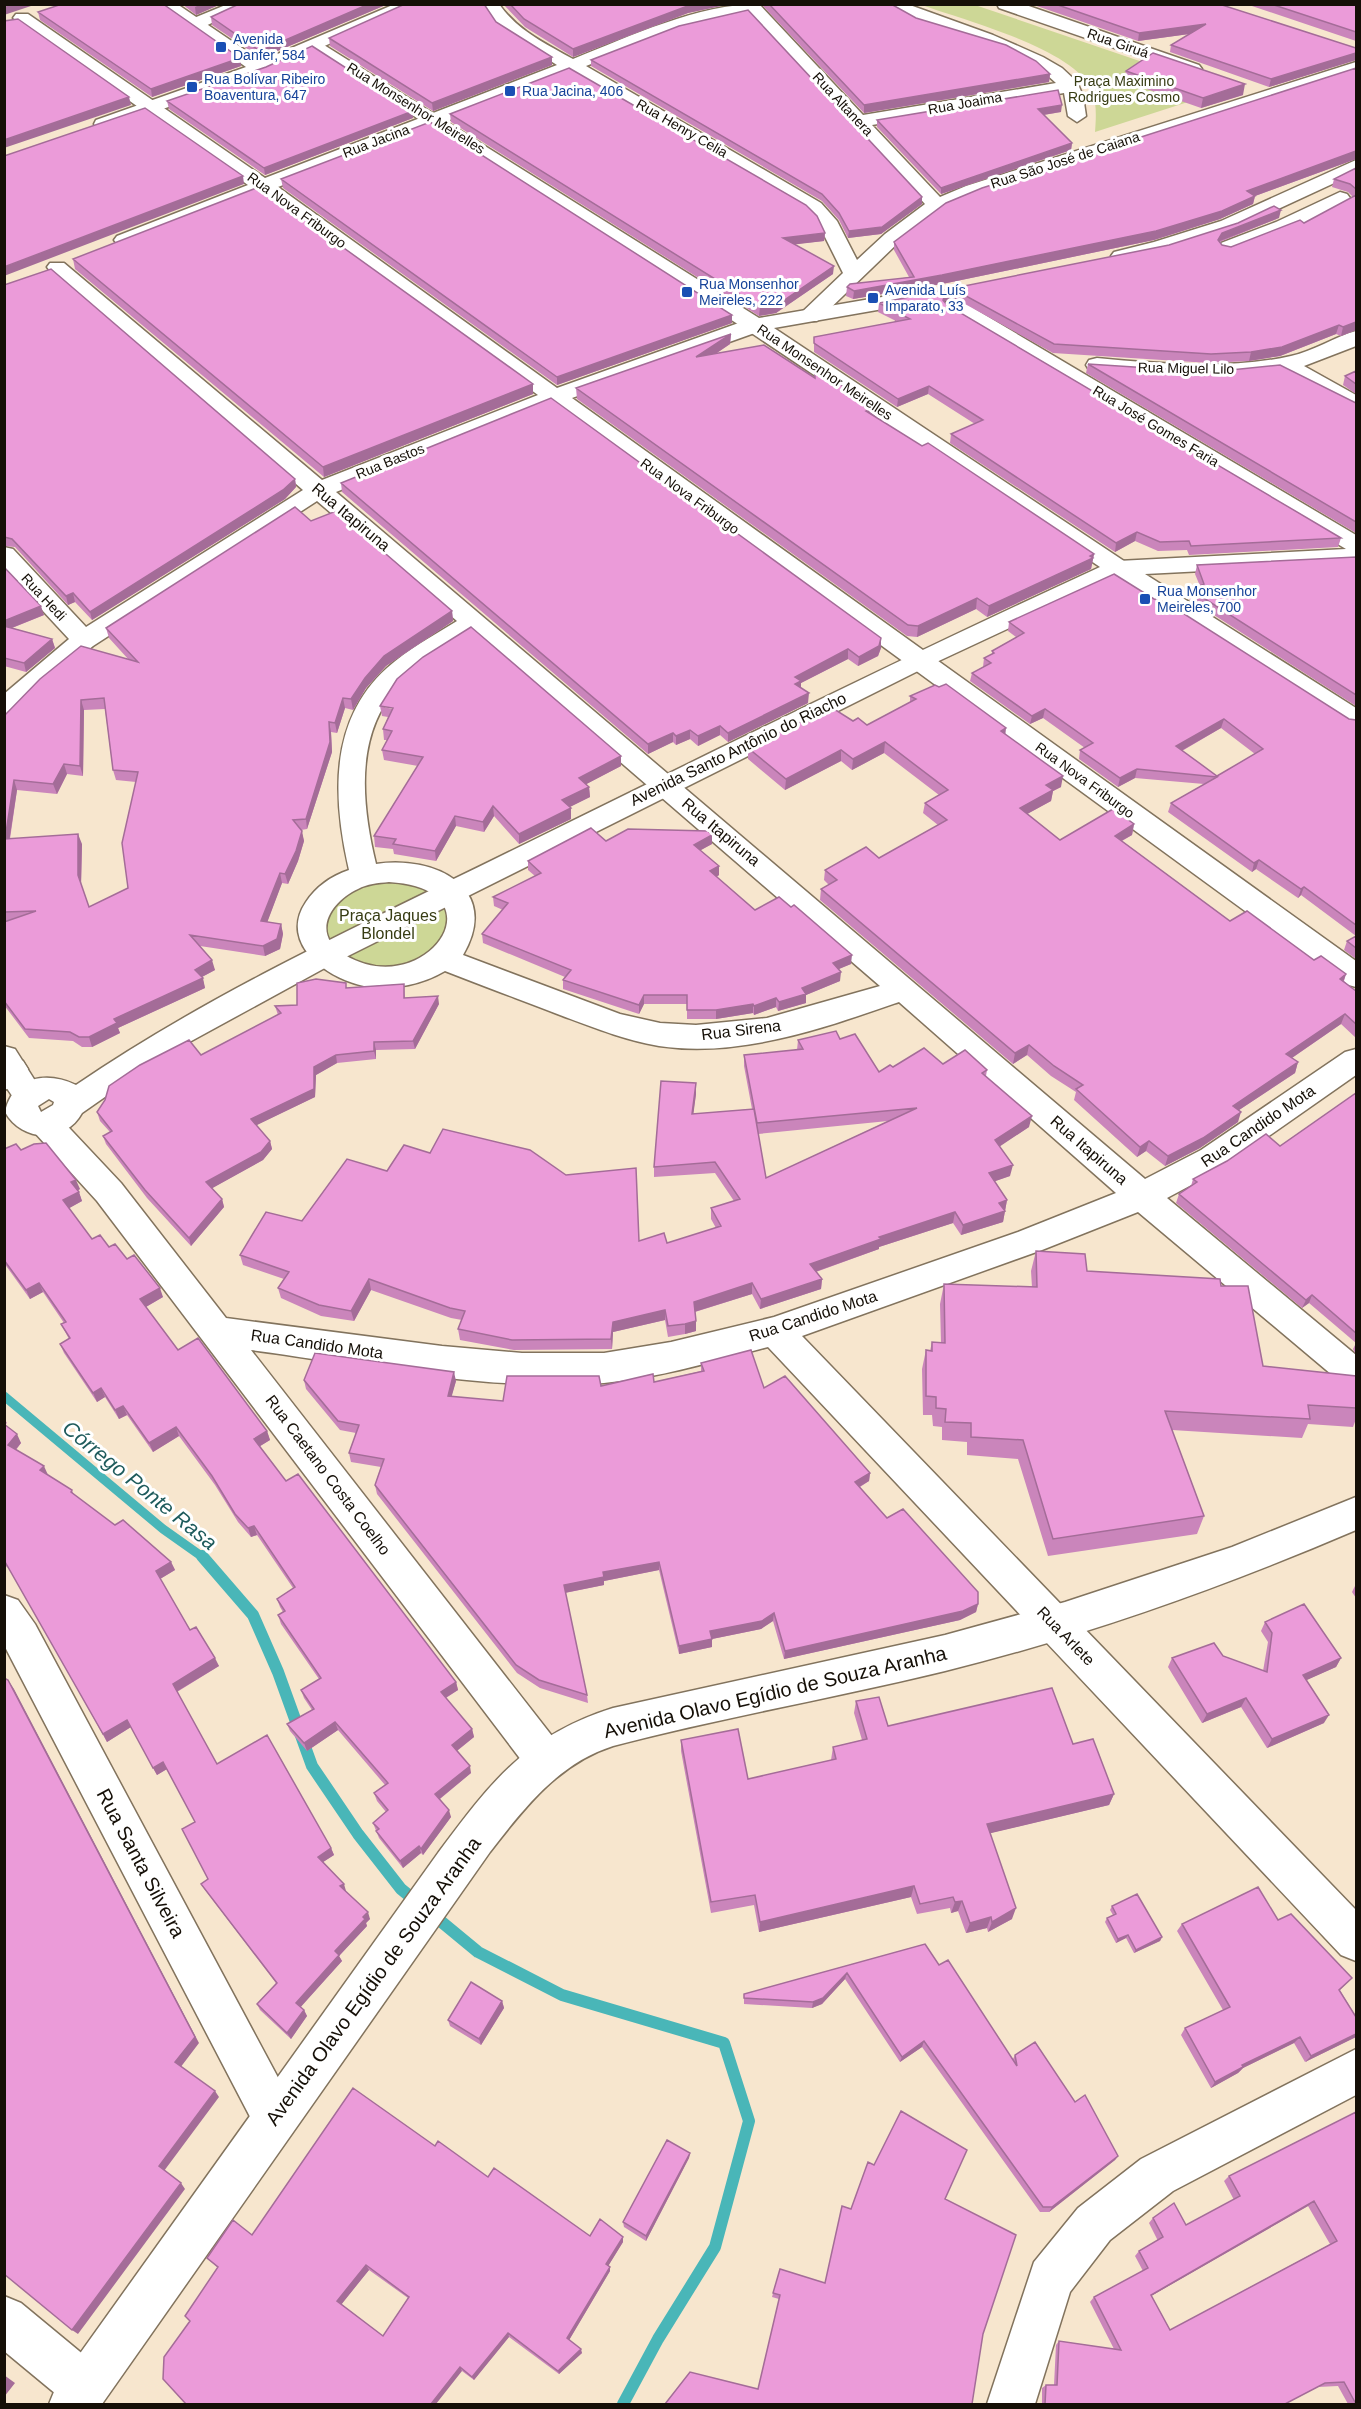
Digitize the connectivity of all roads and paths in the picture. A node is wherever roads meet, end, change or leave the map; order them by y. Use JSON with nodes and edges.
{"nodes":[{"id":1,"x":165,"y":4,"type":"edge"},
{"id":2,"x":245,"y":4,"type":"edge"},
{"id":3,"x":411,"y":4,"type":"edge"},
{"id":4,"x":490,"y":4,"type":"edge"},
{"id":5,"x":891,"y":4,"type":"edge"},
{"id":6,"x":1005,"y":4,"type":"edge"},
{"id":7,"x":751,"y":6,"type":"edge"},
{"id":8,"x":43,"y":11,"type":"edge"},
{"id":9,"x":22,"y":18,"type":"junction"},
{"id":10,"x":4,"y":23,"type":"edge"},
{"id":11,"x":195,"y":24,"type":"junction"},
{"id":12,"x":316,"y":45,"type":"junction"},
{"id":13,"x":573,"y":65,"type":"junction"},
{"id":14,"x":1356,"y":67,"type":"edge"},
{"id":15,"x":260,"y":68,"type":"junction"},
{"id":16,"x":1211,"y":75,"type":"edge"},
{"id":17,"x":1071,"y":86,"type":"junction"},
{"id":18,"x":1243,"y":87,"type":"edge"},
{"id":19,"x":1264,"y":94,"type":"junction"},
{"id":20,"x":152,"y":107,"type":"junction"},
{"id":21,"x":1077,"y":116,"type":"dead end"},
{"id":22,"x":434,"y":119,"type":"junction"},
{"id":23,"x":860,"y":121,"type":"junction"},
{"id":24,"x":89,"y":129,"type":"edge"},
{"id":25,"x":1356,"y":166,"type":"edge"},
{"id":26,"x":262,"y":185,"type":"junction"},
{"id":27,"x":1356,"y":189,"type":"edge"},
{"id":28,"x":938,"y":204,"type":"junction"},
{"id":29,"x":100,"y":249,"type":"edge"},
{"id":30,"x":1210,"y":253,"type":"edge"},
{"id":31,"x":1187,"y":260,"type":"edge"},
{"id":32,"x":57,"y":267,"type":"dead end"},
{"id":33,"x":854,"y":273,"type":"junction"},
{"id":34,"x":956,"y":307,"type":"junction"},
{"id":35,"x":808,"y":316,"type":"junction"},
{"id":36,"x":755,"y":325,"type":"junction"},
{"id":37,"x":1356,"y":338,"type":"edge"},
{"id":38,"x":777,"y":339,"type":"junction"},
{"id":39,"x":1046,"y":360,"type":"junction"},
{"id":40,"x":1286,"y":365,"type":"junction"},
{"id":41,"x":553,"y":397,"type":"junction"},
{"id":42,"x":1356,"y":404,"type":"edge"},
{"id":43,"x":319,"y":490,"type":"junction"},
{"id":44,"x":1356,"y":545,"type":"edge"},
{"id":45,"x":4,"y":554,"type":"edge"},
{"id":46,"x":1356,"y":556,"type":"edge"},
{"id":47,"x":1118,"y":568,"type":"junction"},
{"id":48,"x":474,"y":622,"type":"junction"},
{"id":49,"x":84,"y":640,"type":"junction"},
{"id":50,"x":919,"y":660,"type":"junction"},
{"id":51,"x":4,"y":710,"type":"edge"},
{"id":52,"x":1356,"y":720,"type":"edge"},
{"id":53,"x":665,"y":785,"type":"junction"},
{"id":54,"x":365,"y":876,"type":"junction"},
{"id":55,"x":452,"y":892,"type":"junction"},
{"id":56,"x":323,"y":956,"type":"junction"},
{"id":57,"x":441,"y":958,"type":"junction"},
{"id":58,"x":1356,"y":976,"type":"edge"},
{"id":59,"x":904,"y":989,"type":"junction"},
{"id":60,"x":151,"y":1049,"type":"junction"},
{"id":61,"x":1356,"y":1060,"type":"edge"},
{"id":62,"x":40,"y":1099,"type":"edge"},
{"id":63,"x":4,"y":1136,"type":"edge"},
{"id":64,"x":1142,"y":1196,"type":"junction"},
{"id":65,"x":217,"y":1331,"type":"junction"},
{"id":66,"x":776,"y":1331,"type":"junction"},
{"id":67,"x":1356,"y":1375,"type":"edge"},
{"id":68,"x":1356,"y":1513,"type":"edge"},
{"id":69,"x":4,"y":1612,"type":"edge"},
{"id":70,"x":1055,"y":1624,"type":"junction"},
{"id":71,"x":545,"y":1759,"type":"junction"},
{"id":72,"x":1356,"y":1941,"type":"edge"},
{"id":73,"x":1356,"y":2071,"type":"edge"},
{"id":74,"x":274,"y":2116,"type":"junction"},
{"id":75,"x":4,"y":2320,"type":"edge"},
{"id":76,"x":87,"y":2399,"type":"edge"},
{"id":77,"x":1011,"y":2404,"type":"edge"}],
"edges":[{"from":1,"to":11,"type":"street"},
{"from":2,"to":11,"type":"street"},
{"from":3,"to":12,"type":"street"},
{"from":4,"to":13,"type":"street","name":"Rua Henry Celia"},
{"from":5,"to":17,"type":"street"},
{"from":6,"to":16,"type":"street","name":"Rua Giruá"},
{"from":7,"to":13,"type":"street","name":"Rua Jacina"},
{"from":7,"to":23,"type":"street","name":"Rua Altanera"},
{"from":8,"to":9,"type":"street"},
{"from":9,"to":10,"type":"street"},
{"from":9,"to":20,"type":"street","name":"Rua Nova Friburgo"},
{"from":11,"to":15,"type":"street"},
{"from":12,"to":15,"type":"street"},
{"from":12,"to":22,"type":"street","name":"Rua Monsenhor Meirelles"},
{"from":13,"to":22,"type":"street","name":"Rua Jacina"},
{"from":13,"to":33,"type":"street","name":"Rua Henry Celia"},
{"from":14,"to":19,"type":"street","name":"Rua São José de Caiana"},
{"from":15,"to":20,"type":"street"},
{"from":17,"to":21,"type":"street"},
{"from":17,"to":23,"type":"street","name":"Rua Joaima"},
{"from":18,"to":19,"type":"street"},
{"from":19,"to":28,"type":"street","name":"Rua São José de Caiana"},
{"from":20,"to":24,"type":"street"},
{"from":20,"to":26,"type":"street","name":"Rua Nova Friburgo"},
{"from":22,"to":26,"type":"street","name":"Rua Jacina"},
{"from":22,"to":36,"type":"street","name":"Rua Monsenhor Meirelles"},
{"from":23,"to":28,"type":"street","name":"Rua Altanera"},
{"from":25,"to":31,"type":"street"},
{"from":26,"to":29,"type":"street","name":"Rua Jacina"},
{"from":26,"to":41,"type":"street","name":"Rua Nova Friburgo"},
{"from":27,"to":30,"type":"street"},
{"from":28,"to":33,"type":"street","name":"Rua São José de Caiana"},
{"from":32,"to":43,"type":"street","name":"Rua Itapiruna"},
{"from":33,"to":35,"type":"street","name":"Rua São José de Caiana"},
{"from":34,"to":35,"type":"street","name":"Rua Bastos"},
{"from":34,"to":38,"type":"street"},
{"from":34,"to":39,"type":"street","name":"Rua José Gomes Faria"},
{"from":35,"to":36,"type":"street","name":"Rua Bastos"},
{"from":36,"to":38,"type":"street","name":"Rua Monsenhor Meirelles"},
{"from":36,"to":41,"type":"street","name":"Rua Bastos"},
{"from":37,"to":40,"type":"street","name":"Rua Miguel Lilo"},
{"from":38,"to":47,"type":"street","name":"Rua Monsenhor Meirelles"},
{"from":39,"to":40,"type":"street","name":"Rua Miguel Lilo"},
{"from":39,"to":44,"type":"street","name":"Rua José Gomes Faria"},
{"from":40,"to":42,"type":"street"},
{"from":41,"to":43,"type":"street","name":"Rua Bastos"},
{"from":41,"to":50,"type":"street","name":"Rua Nova Friburgo"},
{"from":43,"to":48,"type":"street","name":"Rua Itapiruna"},
{"from":43,"to":49,"type":"street","name":"Rua Bastos"},
{"from":45,"to":49,"type":"street","name":"Rua Hedi"},
{"from":46,"to":47,"type":"street","name":"Avenida Santo Antônio do Riacho"},
{"from":47,"to":50,"type":"street","name":"Avenida Santo Antônio do Riacho"},
{"from":47,"to":52,"type":"street","name":"Rua Monsenhor Meirelles"},
{"from":48,"to":53,"type":"street","name":"Rua Itapiruna"},
{"from":48,"to":54,"type":"street"},
{"from":49,"to":51,"type":"street","name":"Rua Bastos"},
{"from":50,"to":53,"type":"street","name":"Avenida Santo Antônio do Riacho"},
{"from":50,"to":58,"type":"street","name":"Rua Nova Friburgo"},
{"from":53,"to":55,"type":"street","name":"Avenida Santo Antônio do Riacho"},
{"from":53,"to":59,"type":"street","name":"Rua Itapiruna"},
{"from":54,"to":55,"type":"street"},
{"from":54,"to":56,"type":"street"},
{"from":55,"to":56,"type":"street","name":"Avenida Santo Antônio do Riacho"},
{"from":55,"to":57,"type":"street"},
{"from":56,"to":57,"type":"street"},
{"from":56,"to":60,"type":"street","name":"Avenida Santo Antônio do Riacho"},
{"from":57,"to":59,"type":"street","name":"Rua Sirena"},
{"from":59,"to":64,"type":"street","name":"Rua Itapiruna"},
{"from":60,"to":62,"type":"street","name":"Avenida Santo Antônio do Riacho"},
{"from":60,"to":62,"type":"street","name":"Avenida Santo Antônio do Riacho"},
{"from":61,"to":64,"type":"street","name":"Rua Candido Mota"},
{"from":62,"to":63,"type":"street","name":"Avenida Santo Antônio do Riacho"},
{"from":62,"to":65,"type":"street","name":"Rua Caetano Costa Coelho"},
{"from":64,"to":66,"type":"street","name":"Rua Candido Mota"},
{"from":64,"to":67,"type":"street","name":"Rua Itapiruna"},
{"from":65,"to":66,"type":"street","name":"Rua Candido Mota"},
{"from":65,"to":71,"type":"street","name":"Rua Caetano Costa Coelho"},
{"from":66,"to":70,"type":"street","name":"Rua Arlete"},
{"from":68,"to":70,"type":"street","name":"Avenida Olavo Egídio de Souza Aranha"},
{"from":69,"to":74,"type":"street","name":"Rua Santa Silveira"},
{"from":70,"to":71,"type":"street","name":"Avenida Olavo Egídio de Souza Aranha"},
{"from":70,"to":72,"type":"street","name":"Rua Arlete"},
{"from":71,"to":74,"type":"street","name":"Avenida Olavo Egídio de Souza Aranha"},
{"from":73,"to":77,"type":"street"},
{"from":74,"to":76,"type":"street","name":"Avenida Olavo Egídio de Souza Aranha"},
{"from":75,"to":76,"type":"street"}]}
